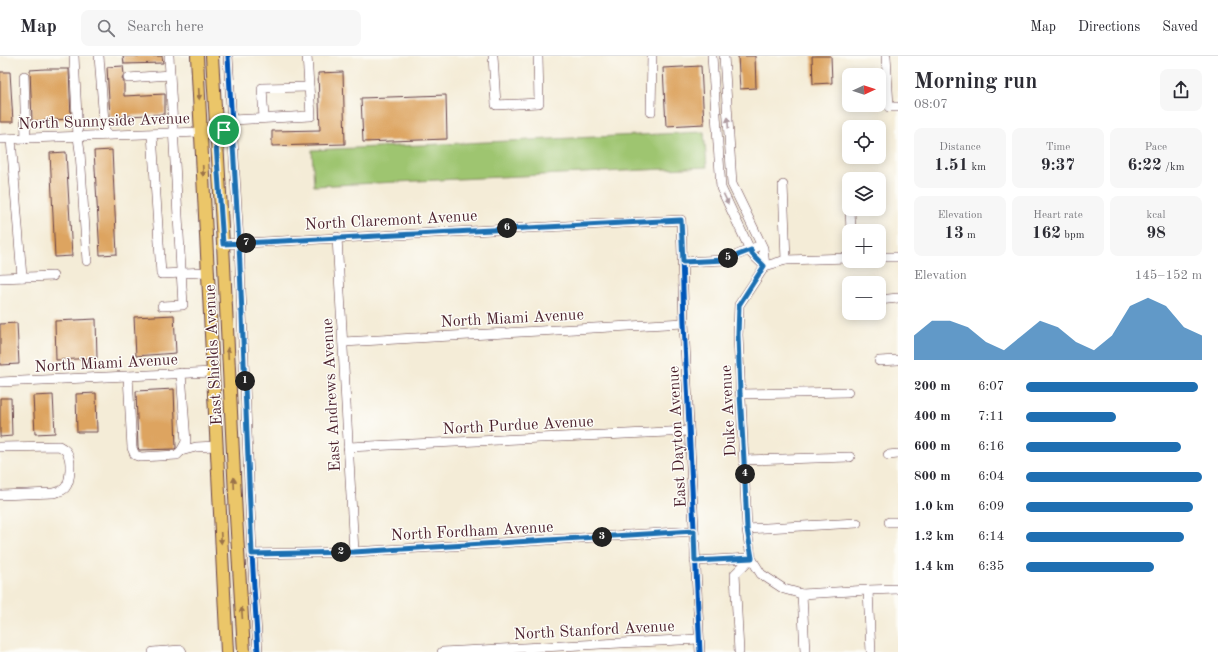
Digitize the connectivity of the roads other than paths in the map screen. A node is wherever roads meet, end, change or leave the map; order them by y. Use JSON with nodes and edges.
{"nodes":[{"id":1,"x":74,"y":56,"type":"edge"},
{"id":2,"x":99,"y":56,"type":"edge"},
{"id":3,"x":169,"y":56,"type":"edge"},
{"id":4,"x":196,"y":56,"type":"edge"},
{"id":5,"x":212,"y":56,"type":"edge"},
{"id":6,"x":228,"y":56,"type":"edge"},
{"id":7,"x":307,"y":56,"type":"edge"},
{"id":8,"x":493,"y":56,"type":"edge"},
{"id":9,"x":538,"y":56,"type":"edge"},
{"id":10,"x":652,"y":56,"type":"edge"},
{"id":11,"x":712,"y":56,"type":"edge"},
{"id":12,"x":724,"y":56,"type":"edge"},
{"id":13,"x":886,"y":56,"type":"edge"},
{"id":14,"x":170,"y":75,"type":"junction"},
{"id":15,"x":24,"y":76,"type":"dead end"},
{"id":16,"x":128,"y":78,"type":"dead end"},
{"id":17,"x":309,"y":86,"type":"junction"},
{"id":18,"x":898,"y":107,"type":"edge"},
{"id":19,"x":651,"y":112,"type":"dead end"},
{"id":20,"x":264,"y":118,"type":"junction"},
{"id":21,"x":232,"y":124,"type":"junction"},
{"id":22,"x":215,"y":130,"type":"junction"},
{"id":23,"x":201,"y":132,"type":"junction"},
{"id":24,"x":174,"y":133,"type":"junction"},
{"id":25,"x":152,"y":134,"type":"junction"},
{"id":26,"x":78,"y":136,"type":"junction"},
{"id":27,"x":105,"y":136,"type":"junction"},
{"id":28,"x":26,"y":138,"type":"junction"},
{"id":29,"x":0,"y":139,"type":"edge"},
{"id":30,"x":11,"y":139,"type":"junction"},
{"id":31,"x":783,"y":185,"type":"dead end"},
{"id":32,"x":681,"y":220,"type":"joint"},
{"id":33,"x":337,"y":237,"type":"junction"},
{"id":34,"x":239,"y":243,"type":"junction"},
{"id":35,"x":223,"y":244,"type":"junction"},
{"id":36,"x":761,"y":244,"type":"junction"},
{"id":37,"x":751,"y":250,"type":"junction"},
{"id":38,"x":898,"y":257,"type":"edge"},
{"id":39,"x":842,"y":258,"type":"edge"},
{"id":40,"x":886,"y":258,"type":"edge"},
{"id":41,"x":786,"y":260,"type":"junction"},
{"id":42,"x":87,"y":261,"type":"dead end"},
{"id":43,"x":683,"y":262,"type":"junction"},
{"id":44,"x":764,"y":266,"type":"junction"},
{"id":45,"x":208,"y":272,"type":"junction"},
{"id":46,"x":182,"y":273,"type":"junction"},
{"id":47,"x":52,"y":276,"type":"dead end"},
{"id":48,"x":22,"y":277,"type":"junction"},
{"id":49,"x":0,"y":278,"type":"edge"},
{"id":50,"x":898,"y":298,"type":"edge"},
{"id":51,"x":886,"y":299,"type":"edge"},
{"id":52,"x":162,"y":306,"type":"dead end"},
{"id":53,"x":684,"y":323,"type":"junction"},
{"id":54,"x":343,"y":342,"type":"junction"},
{"id":55,"x":898,"y":360,"type":"edge"},
{"id":56,"x":879,"y":361,"type":"dead end"},
{"id":57,"x":212,"y":372,"type":"junction"},
{"id":58,"x":181,"y":373,"type":"junction"},
{"id":59,"x":128,"y":376,"type":"junction"},
{"id":60,"x":0,"y":382,"type":"edge"},
{"id":61,"x":848,"y":392,"type":"dead end"},
{"id":62,"x":740,"y":394,"type":"junction"},
{"id":63,"x":689,"y":431,"type":"junction"},
{"id":64,"x":206,"y":446,"type":"junction"},
{"id":65,"x":0,"y":447,"type":"edge"},
{"id":66,"x":348,"y":447,"type":"junction"},
{"id":67,"x":181,"y":451,"type":"junction"},
{"id":68,"x":898,"y":454,"type":"edge"},
{"id":69,"x":888,"y":455,"type":"dead end"},
{"id":70,"x":850,"y":457,"type":"dead end"},
{"id":71,"x":744,"y":460,"type":"junction"},
{"id":72,"x":0,"y":496,"type":"edge"},
{"id":73,"x":856,"y":523,"type":"dead end"},
{"id":74,"x":747,"y":529,"type":"junction"},
{"id":75,"x":694,"y":531,"type":"junction"},
{"id":76,"x":354,"y":552,"type":"junction"},
{"id":77,"x":252,"y":554,"type":"junction"},
{"id":78,"x":752,"y":558,"type":"junction"},
{"id":79,"x":695,"y":561,"type":"junction"},
{"id":80,"x":898,"y":589,"type":"edge"},
{"id":81,"x":868,"y":590,"type":"junction"},
{"id":82,"x":802,"y":594,"type":"junction"},
{"id":83,"x":699,"y":639,"type":"junction"},
{"id":84,"x":152,"y":652,"type":"edge"},
{"id":85,"x":158,"y":652,"type":"edge"},
{"id":86,"x":182,"y":652,"type":"edge"},
{"id":87,"x":226,"y":652,"type":"edge"},
{"id":88,"x":244,"y":652,"type":"edge"},
{"id":89,"x":258,"y":652,"type":"edge"},
{"id":90,"x":442,"y":652,"type":"edge"},
{"id":91,"x":700,"y":652,"type":"edge"},
{"id":92,"x":739,"y":652,"type":"edge"},
{"id":93,"x":805,"y":652,"type":"edge"},
{"id":94,"x":871,"y":652,"type":"edge"}],
"edges":[{"from":1,"to":26,"type":"street"},
{"from":2,"to":27,"type":"street"},
{"from":3,"to":14,"type":"street"},
{"from":4,"to":23,"type":"main road","name":"East Shields Avenue","one_way":true},
{"from":5,"to":22,"type":"main road","name":"East Shields Avenue"},
{"from":6,"to":21,"type":"street","name":"East Shields Avenue"},
{"from":7,"to":17,"type":"street"},
{"from":8,"to":9,"type":"street"},
{"from":10,"to":19,"type":"street"},
{"from":11,"to":37,"type":"street","one_way":true},
{"from":36,"to":12,"type":"street","one_way":true},
{"from":13,"to":18,"type":"street"},
{"from":14,"to":16,"type":"street"},
{"from":14,"to":24,"type":"street"},
{"from":15,"to":28,"type":"street"},
{"from":17,"to":20,"type":"street","name":"North Sunnyside Avenue"},
{"from":17,"to":20,"type":"street"},
{"from":20,"to":21,"type":"street","name":"North Sunnyside Avenue"},
{"from":21,"to":22,"type":"street","name":"North Sunnyside Avenue"},
{"from":21,"to":34,"type":"street","name":"East Shields Avenue"},
{"from":22,"to":23,"type":"street","name":"North Sunnyside Avenue"},
{"from":22,"to":35,"type":"main road","name":"East Shields Avenue"},
{"from":23,"to":24,"type":"street","name":"North Sunnyside Avenue"},
{"from":23,"to":45,"type":"main road","name":"East Shields Avenue","one_way":true},
{"from":24,"to":25,"type":"street","name":"North Sunnyside Avenue"},
{"from":24,"to":46,"type":"street"},
{"from":25,"to":27,"type":"street","name":"North Sunnyside Avenue"},
{"from":25,"to":46,"type":"street"},
{"from":26,"to":27,"type":"street","name":"North Sunnyside Avenue"},
{"from":26,"to":28,"type":"street","name":"North Sunnyside Avenue"},
{"from":26,"to":42,"type":"street"},
{"from":28,"to":30,"type":"street","name":"North Sunnyside Avenue"},
{"from":29,"to":30,"type":"street","name":"North Sunnyside Avenue"},
{"from":30,"to":48,"type":"street"},
{"from":31,"to":41,"type":"street"},
{"from":32,"to":33,"type":"street","name":"North Claremont Avenue"},
{"from":32,"to":43,"type":"street","name":"East Dayton Avenue"},
{"from":33,"to":34,"type":"street","name":"North Claremont Avenue"},
{"from":33,"to":54,"type":"street","name":"East Andrews Avenue"},
{"from":34,"to":35,"type":"street","name":"North Claremont Avenue"},
{"from":34,"to":77,"type":"street","name":"East Shields Avenue"},
{"from":88,"to":35,"type":"main road","name":"East Shields Avenue","one_way":true},
{"from":36,"to":37,"type":"street"},
{"from":36,"to":44,"type":"street"},
{"from":37,"to":43,"type":"street"},
{"from":37,"to":44,"type":"street"},
{"from":38,"to":40,"type":"street"},
{"from":39,"to":41,"type":"street"},
{"from":41,"to":44,"type":"street"},
{"from":43,"to":53,"type":"street","name":"East Dayton Avenue"},
{"from":44,"to":62,"type":"street","name":"Duke Avenue"},
{"from":45,"to":46,"type":"street"},
{"from":45,"to":57,"type":"main road","name":"East Shields Avenue"},
{"from":46,"to":52,"type":"street"},
{"from":47,"to":48,"type":"street"},
{"from":48,"to":49,"type":"street"},
{"from":50,"to":51,"type":"street"},
{"from":53,"to":54,"type":"street","name":"North Miami Avenue"},
{"from":53,"to":63,"type":"street","name":"East Dayton Avenue"},
{"from":54,"to":66,"type":"street","name":"East Andrews Avenue"},
{"from":55,"to":56,"type":"street"},
{"from":57,"to":58,"type":"street","name":"North Miami Avenue"},
{"from":57,"to":64,"type":"main road","name":"East Shields Avenue"},
{"from":58,"to":59,"type":"street","name":"North Miami Avenue"},
{"from":58,"to":67,"type":"street"},
{"from":59,"to":60,"type":"street","name":"North Miami Avenue"},
{"from":59,"to":67,"type":"street"},
{"from":61,"to":62,"type":"street"},
{"from":62,"to":71,"type":"street","name":"Duke Avenue"},
{"from":63,"to":66,"type":"street","name":"North Purdue Avenue"},
{"from":63,"to":75,"type":"street","name":"East Dayton Avenue"},
{"from":64,"to":67,"type":"street"},
{"from":64,"to":87,"type":"main road","name":"East Shields Avenue","one_way":true},
{"from":65,"to":72,"type":"street"},
{"from":66,"to":76,"type":"street","name":"East Andrews Avenue"},
{"from":68,"to":69,"type":"street"},
{"from":70,"to":71,"type":"street"},
{"from":71,"to":74,"type":"street","name":"Duke Avenue"},
{"from":73,"to":74,"type":"street"},
{"from":74,"to":78,"type":"street","name":"Duke Avenue"},
{"from":75,"to":76,"type":"street","name":"North Fordham Avenue"},
{"from":75,"to":79,"type":"street","name":"East Dayton Avenue"},
{"from":76,"to":77,"type":"street","name":"North Fordham Avenue"},
{"from":77,"to":89,"type":"street","name":"East Shields Avenue"},
{"from":78,"to":79,"type":"street"},
{"from":78,"to":82,"type":"street","name":"Duke Avenue"},
{"from":78,"to":92,"type":"street"},
{"from":79,"to":83,"type":"street","name":"East Dayton Avenue"},
{"from":80,"to":81,"type":"street","name":"Duke Avenue"},
{"from":81,"to":82,"type":"street","name":"Duke Avenue"},
{"from":81,"to":94,"type":"street"},
{"from":82,"to":93,"type":"street"},
{"from":83,"to":90,"type":"street","name":"North Stanford Avenue"},
{"from":83,"to":91,"type":"street","name":"East Dayton Avenue"},
{"from":84,"to":85,"type":"street"},
{"from":85,"to":86,"type":"street"}]}
